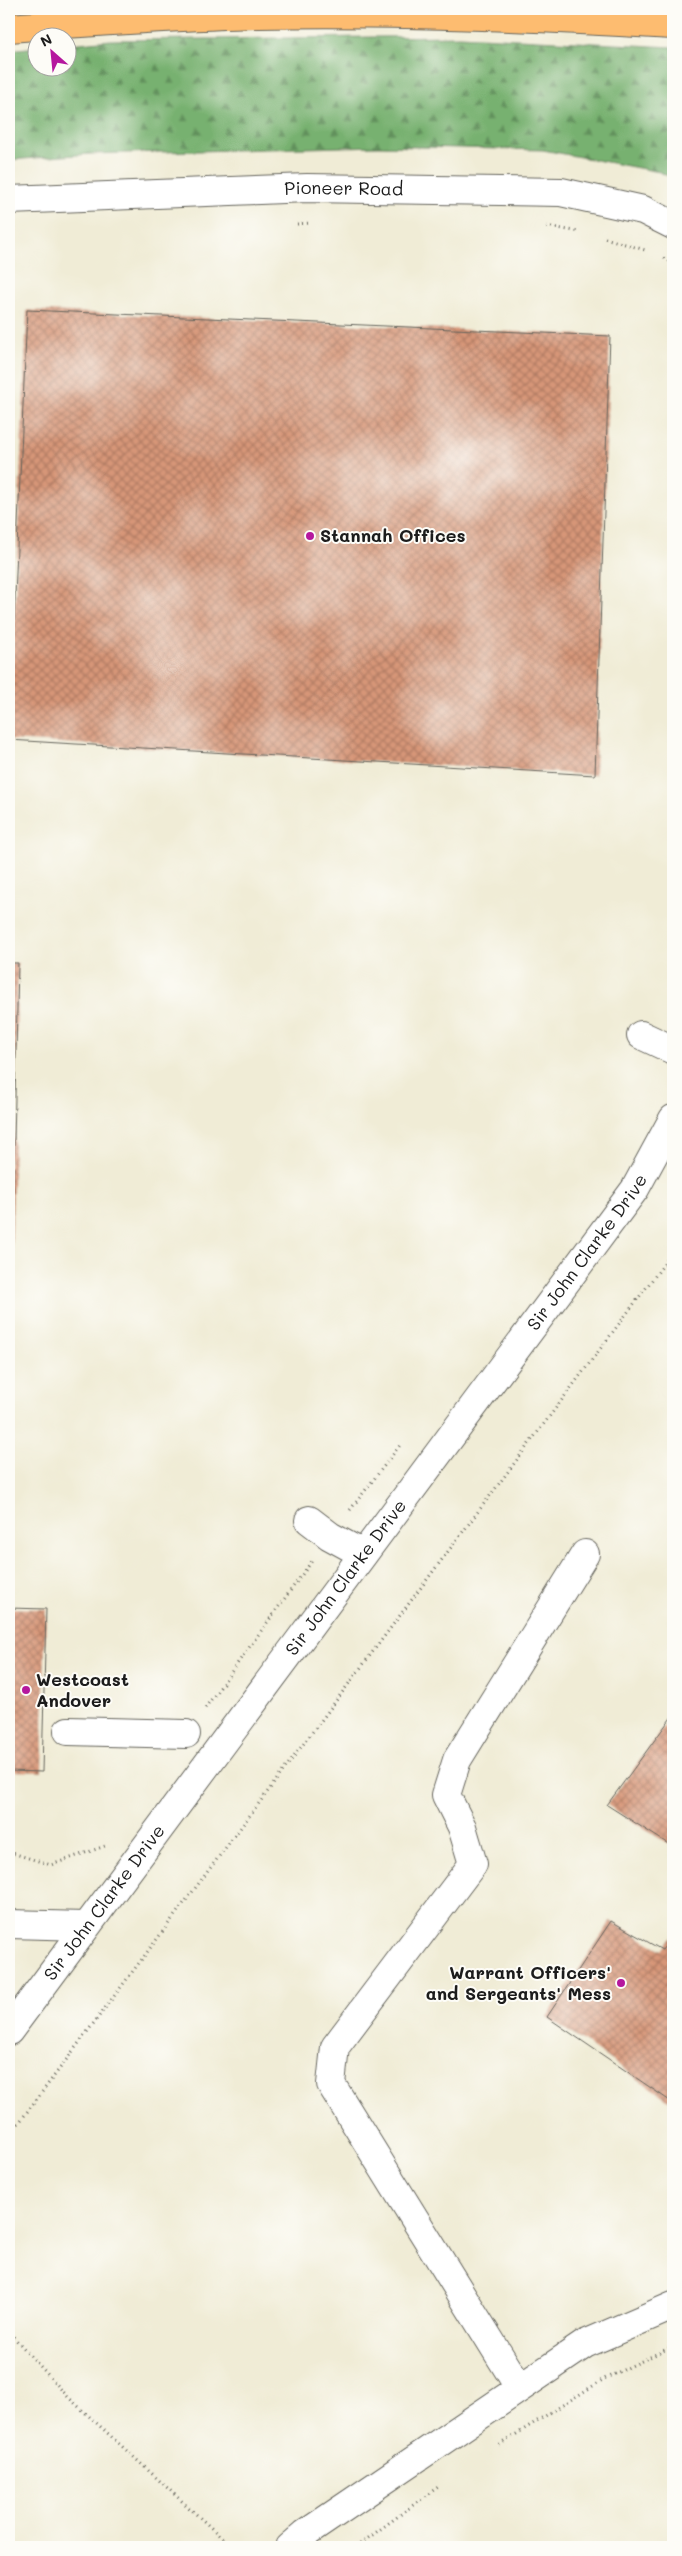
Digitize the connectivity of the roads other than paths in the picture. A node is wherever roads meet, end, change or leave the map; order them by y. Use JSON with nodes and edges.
{"nodes":[{"id":1,"x":673,"y":25,"type":"edge"},
{"id":2,"x":9,"y":28,"type":"edge"},
{"id":3,"x":9,"y":200,"type":"edge"},
{"id":4,"x":673,"y":225,"type":"edge"},
{"id":5,"x":641,"y":1035,"type":"dead end"},
{"id":6,"x":673,"y":1050,"type":"edge"},
{"id":7,"x":673,"y":1119,"type":"edge"},
{"id":8,"x":319,"y":1528,"type":"road end"},
{"id":9,"x":363,"y":1554,"type":"junction"},
{"id":10,"x":585,"y":1554,"type":"dead end"},
{"id":11,"x":68,"y":1731,"type":"dead end"},
{"id":12,"x":186,"y":1734,"type":"road end"},
{"id":13,"x":9,"y":1924,"type":"edge"},
{"id":14,"x":85,"y":1926,"type":"junction"},
{"id":15,"x":9,"y":2031,"type":"edge"},
{"id":16,"x":673,"y":2306,"type":"edge"},
{"id":17,"x":519,"y":2387,"type":"junction"},
{"id":18,"x":303,"y":2543,"type":"edge"}],
"edges":[{"from":1,"to":2,"type":"highway"},
{"from":3,"to":4,"type":"street","name":"Pioneer Road"},
{"from":5,"to":6,"type":"street"},
{"from":7,"to":9,"type":"street","name":"Sir John Clarke Drive"},
{"from":8,"to":9,"type":"street"},
{"from":9,"to":14,"type":"street","name":"Sir John Clarke Drive"},
{"from":10,"to":17,"type":"street"},
{"from":11,"to":12,"type":"street"},
{"from":13,"to":14,"type":"street"},
{"from":14,"to":15,"type":"street","name":"Sir John Clarke Drive"},
{"from":16,"to":17,"type":"street"},
{"from":17,"to":18,"type":"street"}]}
